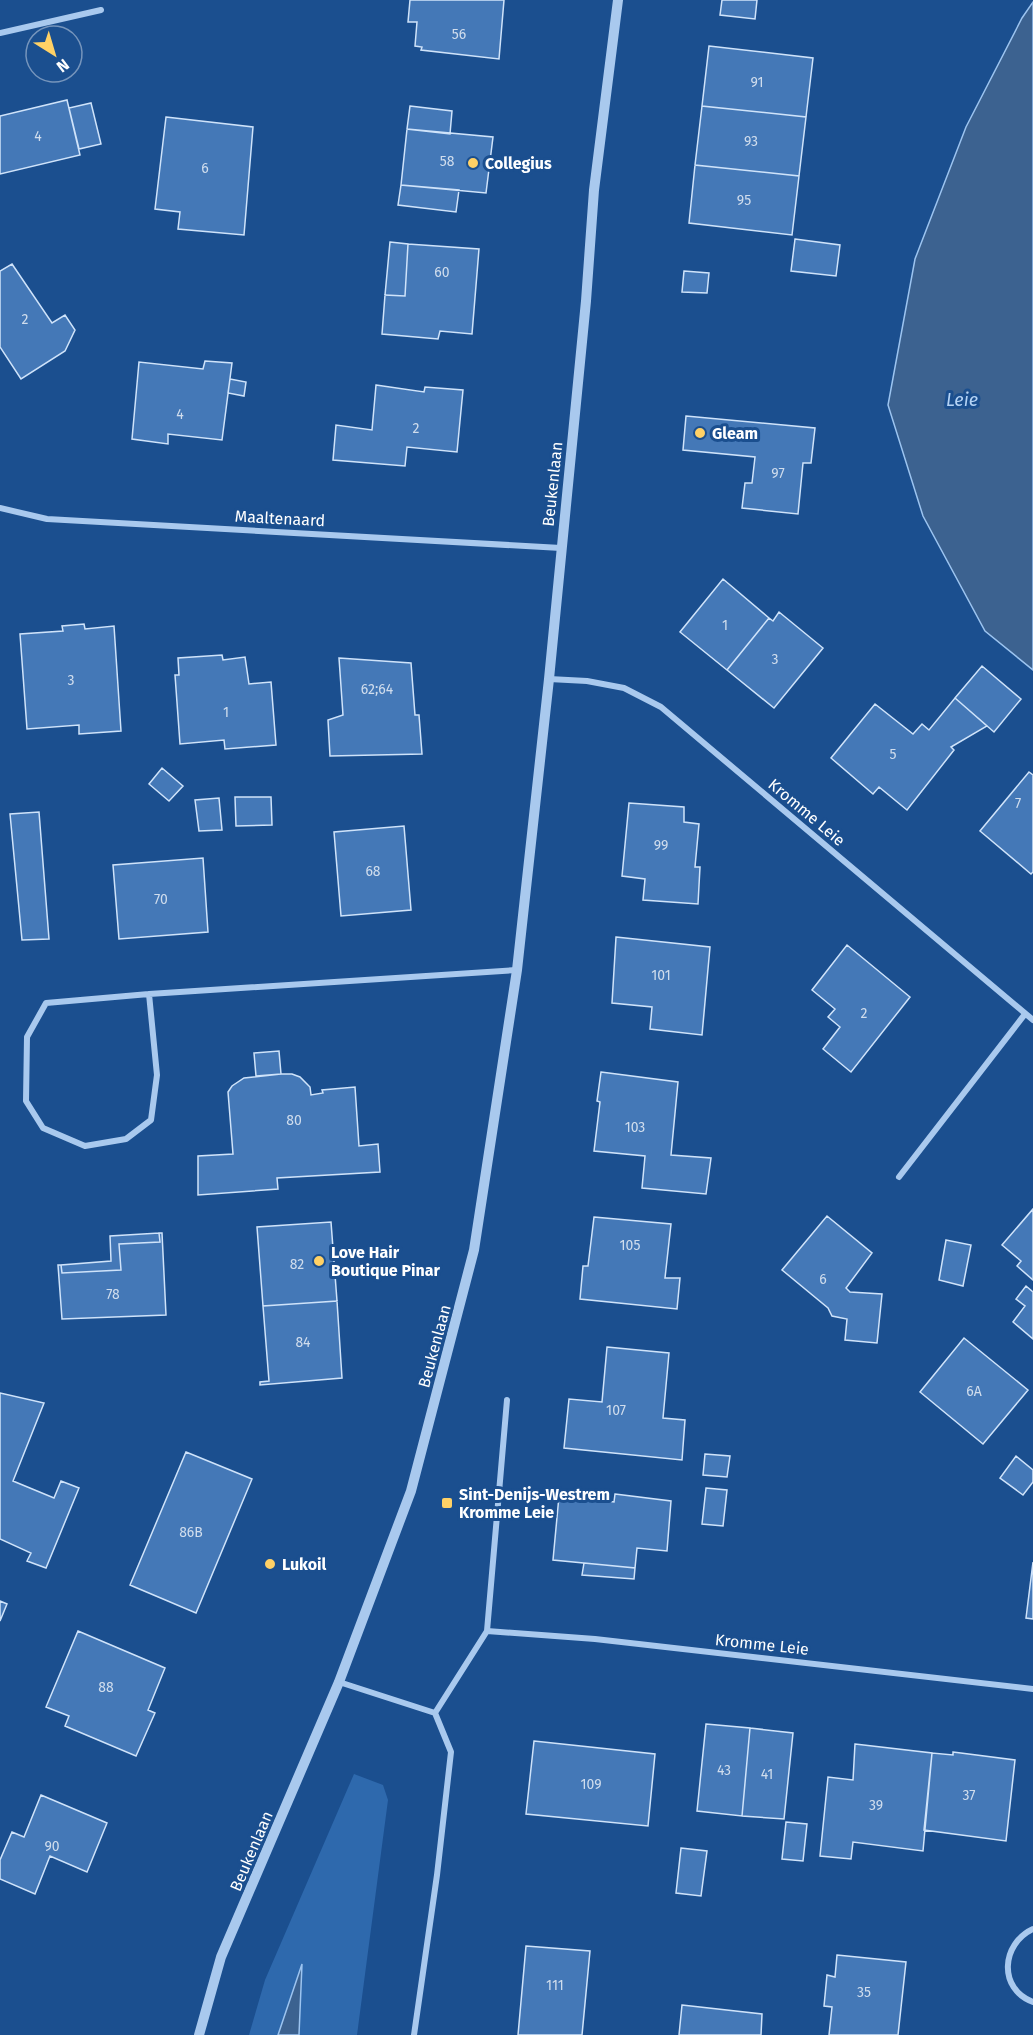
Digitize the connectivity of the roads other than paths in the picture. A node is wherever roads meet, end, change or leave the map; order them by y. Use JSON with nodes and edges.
{"nodes":[{"id":1,"x":618,"y":0,"type":"edge"},
{"id":2,"x":101,"y":10,"type":"dead end"},
{"id":3,"x":0,"y":33,"type":"edge"},
{"id":4,"x":0,"y":508,"type":"edge"},
{"id":5,"x":561,"y":548,"type":"junction"},
{"id":6,"x":549,"y":679,"type":"junction"},
{"id":7,"x":518,"y":970,"type":"junction"},
{"id":8,"x":149,"y":994,"type":"junction"},
{"id":9,"x":1025,"y":1014,"type":"junction"},
{"id":10,"x":1033,"y":1020,"type":"edge"},
{"id":11,"x":899,"y":1177,"type":"dead end"},
{"id":12,"x":507,"y":1400,"type":"dead end"},
{"id":13,"x":487,"y":1631,"type":"junction"},
{"id":14,"x":339,"y":1682,"type":"junction"},
{"id":15,"x":1033,"y":1689,"type":"edge"},
{"id":16,"x":435,"y":1713,"type":"junction"},
{"id":17,"x":1033,"y":1929,"type":"edge"},
{"id":18,"x":1033,"y":2002,"type":"edge"},
{"id":19,"x":199,"y":2035,"type":"edge"},
{"id":20,"x":414,"y":2035,"type":"edge"}],
"edges":[{"from":1,"to":5,"type":"street","name":"Beukenlaan"},
{"from":2,"to":3,"type":"street"},
{"from":4,"to":5,"type":"street","name":"Maaltenaard"},
{"from":5,"to":6,"type":"street","name":"Beukenlaan"},
{"from":6,"to":7,"type":"street","name":"Beukenlaan"},
{"from":6,"to":9,"type":"street","name":"Kromme Leie"},
{"from":7,"to":8,"type":"street"},
{"from":7,"to":14,"type":"street","name":"Beukenlaan"},
{"from":8,"to":8,"type":"street"},
{"from":9,"to":10,"type":"street","name":"Kromme Leie"},
{"from":9,"to":11,"type":"street"},
{"from":12,"to":13,"type":"street"},
{"from":13,"to":15,"type":"street","name":"Kromme Leie"},
{"from":13,"to":16,"type":"street"},
{"from":14,"to":16,"type":"street"},
{"from":14,"to":19,"type":"street","name":"Beukenlaan"},
{"from":16,"to":20,"type":"street"},
{"from":17,"to":18,"type":"street"}]}
